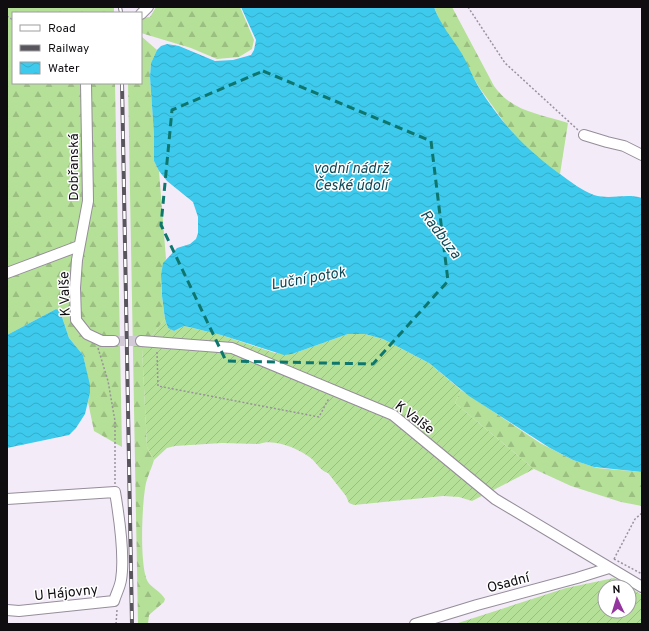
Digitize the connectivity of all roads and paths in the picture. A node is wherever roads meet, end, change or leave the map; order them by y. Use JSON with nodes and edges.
{"nodes":[{"id":1,"x":468,"y":7,"type":"edge"},
{"id":2,"x":86,"y":84,"type":"edge"},
{"id":3,"x":584,"y":135,"type":"joint"},
{"id":4,"x":642,"y":155,"type":"edge"},
{"id":5,"x":79,"y":246,"type":"junction"},
{"id":6,"x":7,"y":273,"type":"edge"},
{"id":7,"x":94,"y":338,"type":"junction"},
{"id":8,"x":114,"y":341,"type":"tunnel mouth"},
{"id":9,"x":141,"y":341,"type":"tunnel mouth"},
{"id":10,"x":157,"y":342,"type":"junction"},
{"id":11,"x":333,"y":390,"type":"junction"},
{"id":12,"x":115,"y":492,"type":"junction"},
{"id":13,"x":7,"y":499,"type":"edge"},
{"id":14,"x":642,"y":513,"type":"edge"},
{"id":15,"x":611,"y":563,"type":"junction"},
{"id":16,"x":642,"y":574,"type":"edge"},
{"id":17,"x":642,"y":587,"type":"edge"},
{"id":18,"x":114,"y":601,"type":"junction"},
{"id":19,"x":7,"y":610,"type":"edge"},
{"id":20,"x":116,"y":624,"type":"edge"},
{"id":21,"x":415,"y":624,"type":"edge"}],
"edges":[{"from":1,"to":3,"type":"path"},
{"from":2,"to":5,"type":"street","name":"Dobřanská"},
{"from":3,"to":4,"type":"street"},
{"from":5,"to":6,"type":"street"},
{"from":5,"to":7,"type":"street","name":"K Valše"},
{"from":7,"to":8,"type":"street"},
{"from":7,"to":12,"type":"path"},
{"from":9,"to":10,"type":"street","name":"K Valše"},
{"from":10,"to":11,"type":"street","name":"K Valše"},
{"from":10,"to":11,"type":"path"},
{"from":11,"to":15,"type":"street","name":"K Valše"},
{"from":12,"to":13,"type":"street"},
{"from":12,"to":18,"type":"street","name":"U Hájovny"},
{"from":14,"to":15,"type":"path"},
{"from":15,"to":16,"type":"path"},
{"from":15,"to":17,"type":"street","name":"K Valše"},
{"from":15,"to":21,"type":"street","name":"Osadní"},
{"from":18,"to":19,"type":"street","name":"U Hájovny"},
{"from":18,"to":20,"type":"path"}]}
